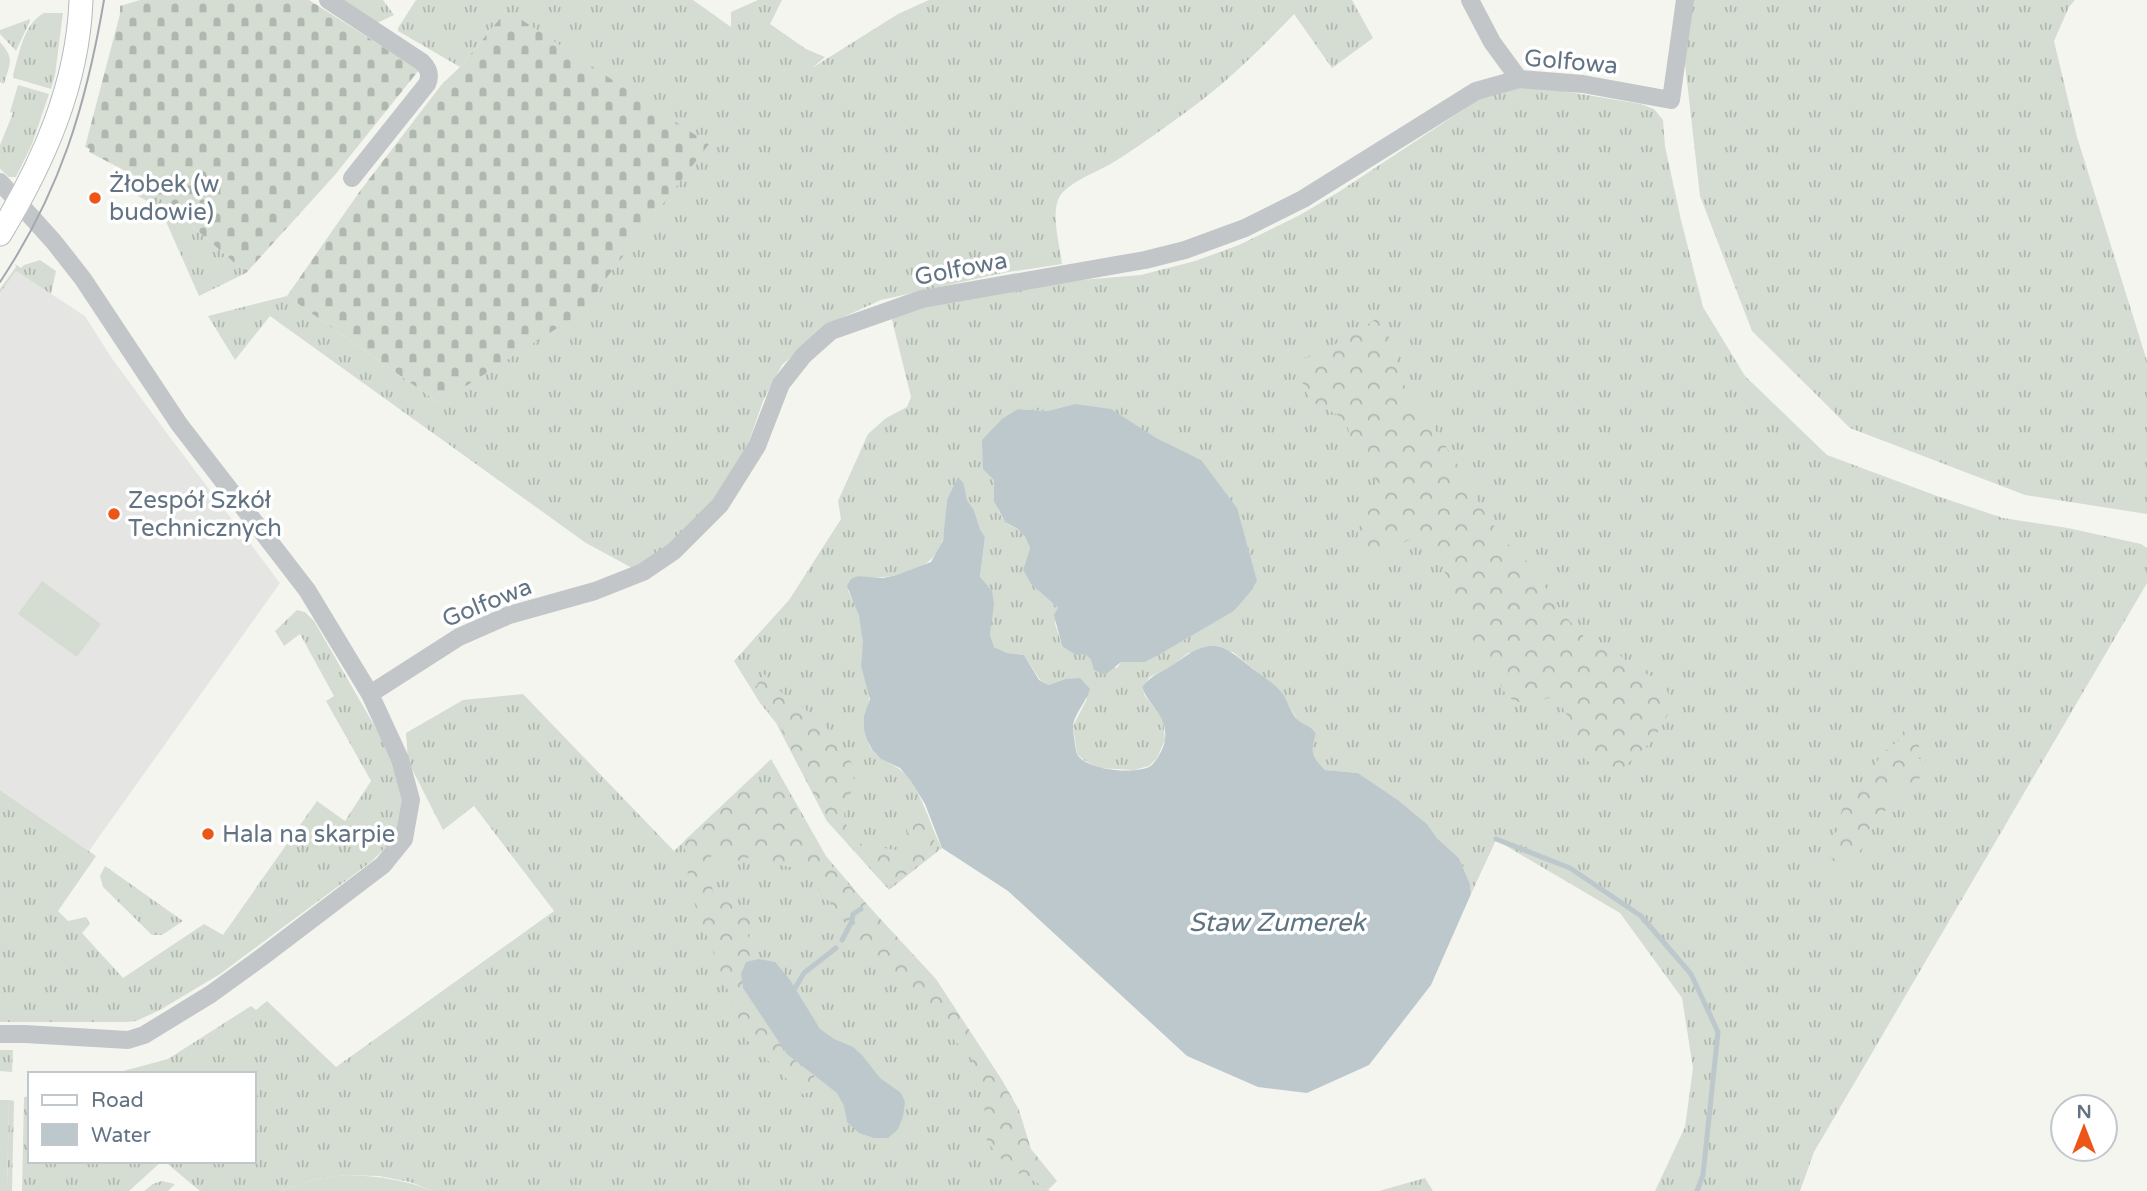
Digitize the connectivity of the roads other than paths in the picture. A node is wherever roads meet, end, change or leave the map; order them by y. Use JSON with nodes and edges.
{"nodes":[{"id":1,"x":80,"y":0,"type":"edge"},
{"id":2,"x":328,"y":0,"type":"edge"},
{"id":3,"x":1470,"y":0,"type":"edge"},
{"id":4,"x":1685,"y":0,"type":"edge"},
{"id":5,"x":1520,"y":79,"type":"junction"},
{"id":6,"x":352,"y":178,"type":"dead end"},
{"id":7,"x":0,"y":182,"type":"edge"},
{"id":8,"x":19,"y":203,"type":"junction"},
{"id":9,"x":0,"y":234,"type":"edge"},
{"id":10,"x":370,"y":694,"type":"junction"},
{"id":11,"x":0,"y":1034,"type":"edge"}],
"edges":[{"from":1,"to":8,"type":"main road"},
{"from":2,"to":6,"type":"street"},
{"from":3,"to":5,"type":"street"},
{"from":4,"to":5,"type":"street","name":"Golfowa"},
{"from":5,"to":10,"type":"street","name":"Golfowa"},
{"from":7,"to":8,"type":"street"},
{"from":8,"to":9,"type":"main road"},
{"from":8,"to":10,"type":"street"},
{"from":10,"to":11,"type":"street"}]}
